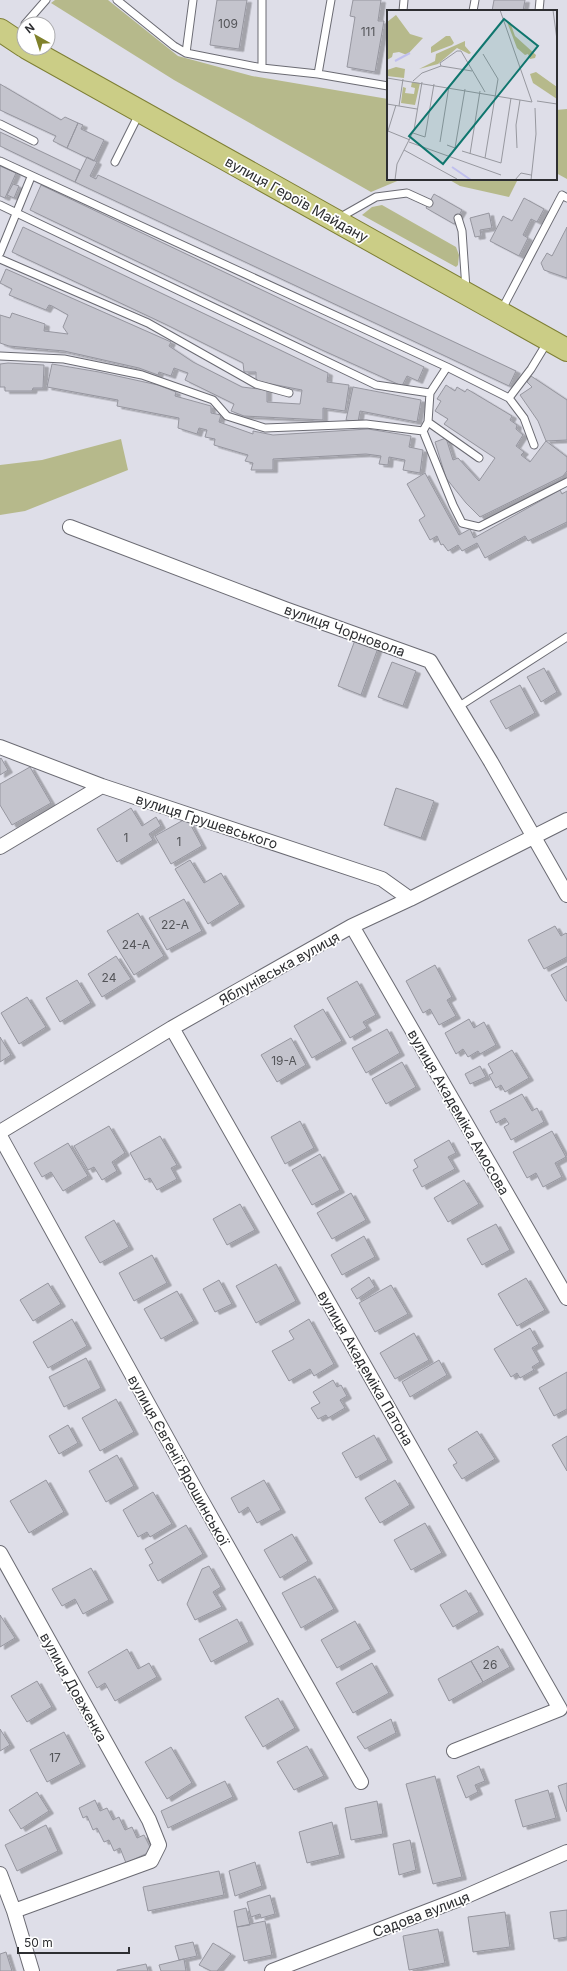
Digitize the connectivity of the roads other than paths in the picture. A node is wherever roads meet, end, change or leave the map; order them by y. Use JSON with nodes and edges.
{"nodes":[{"id":1,"x":46,"y":0,"type":"edge"},
{"id":2,"x":116,"y":0,"type":"edge"},
{"id":3,"x":193,"y":0,"type":"edge"},
{"id":4,"x":262,"y":0,"type":"edge"},
{"id":5,"x":331,"y":0,"type":"edge"},
{"id":6,"x":404,"y":0,"type":"edge"},
{"id":7,"x":475,"y":0,"type":"edge"},
{"id":8,"x":540,"y":0,"type":"edge"},
{"id":9,"x":403,"y":10,"type":"edge"},
{"id":10,"x":473,"y":10,"type":"edge"},
{"id":11,"x":539,"y":10,"type":"edge"},
{"id":12,"x":34,"y":16,"type":"edge"},
{"id":13,"x":186,"y":53,"type":"junction"},
{"id":14,"x":52,"y":56,"type":"edge"},
{"id":15,"x":262,"y":68,"type":"junction"},
{"id":16,"x":318,"y":74,"type":"junction"},
{"id":17,"x":387,"y":86,"type":"edge"},
{"id":18,"x":140,"y":112,"type":"junction"},
{"id":19,"x":0,"y":124,"type":"edge"},
{"id":20,"x":34,"y":141,"type":"dead end"},
{"id":21,"x":0,"y":161,"type":"edge"},
{"id":22,"x":115,"y":162,"type":"dead end"},
{"id":23,"x":31,"y":177,"type":"junction"},
{"id":24,"x":567,"y":198,"type":"edge"},
{"id":25,"x":429,"y":203,"type":"dead end"},
{"id":26,"x":0,"y":205,"type":"edge"},
{"id":27,"x":16,"y":213,"type":"junction"},
{"id":28,"x":458,"y":218,"type":"dead end"},
{"id":29,"x":335,"y":220,"type":"junction"},
{"id":30,"x":2,"y":244,"type":"edge"},
{"id":31,"x":0,"y":253,"type":"edge"},
{"id":32,"x":0,"y":259,"type":"edge"},
{"id":33,"x":466,"y":293,"type":"junction"},
{"id":34,"x":500,"y":313,"type":"junction"},
{"id":35,"x":558,"y":345,"type":"edge"},
{"id":36,"x":0,"y":356,"type":"edge"},
{"id":37,"x":447,"y":367,"type":"junction"},
{"id":38,"x":289,"y":393,"type":"dead end"},
{"id":39,"x":430,"y":393,"type":"junction"},
{"id":40,"x":509,"y":398,"type":"junction"},
{"id":41,"x":428,"y":422,"type":"junction"},
{"id":42,"x":423,"y":431,"type":"junction"},
{"id":43,"x":534,"y":445,"type":"dead end"},
{"id":44,"x":479,"y":458,"type":"dead end"},
{"id":45,"x":567,"y":482,"type":"edge"},
{"id":46,"x":70,"y":527,"type":"dead end"},
{"id":47,"x":567,"y":636,"type":"edge"},
{"id":48,"x":458,"y":707,"type":"junction"},
{"id":49,"x":0,"y":747,"type":"edge"},
{"id":50,"x":102,"y":786,"type":"junction"},
{"id":51,"x":567,"y":820,"type":"edge"},
{"id":52,"x":533,"y":837,"type":"junction"},
{"id":53,"x":0,"y":847,"type":"edge"},
{"id":54,"x":567,"y":895,"type":"edge"},
{"id":55,"x":410,"y":899,"type":"junction"},
{"id":56,"x":352,"y":926,"type":"junction"},
{"id":57,"x":172,"y":1028,"type":"junction"},
{"id":58,"x":0,"y":1132,"type":"edge"},
{"id":59,"x":0,"y":1136,"type":"edge"},
{"id":60,"x":567,"y":1298,"type":"edge"},
{"id":61,"x":0,"y":1553,"type":"edge"},
{"id":62,"x":454,"y":1751,"type":"dead end"},
{"id":63,"x":361,"y":1782,"type":"dead end"},
{"id":64,"x":567,"y":1852,"type":"edge"},
{"id":65,"x":0,"y":1874,"type":"edge"},
{"id":66,"x":14,"y":1911,"type":"junction"},
{"id":67,"x":32,"y":1971,"type":"edge"},
{"id":68,"x":272,"y":1971,"type":"edge"}],
"edges":[{"from":1,"to":12,"type":"lane"},
{"from":2,"to":13,"type":"lane"},
{"from":3,"to":13,"type":"lane"},
{"from":4,"to":15,"type":"lane"},
{"from":5,"to":16,"type":"lane"},
{"from":6,"to":9,"type":"lane"},
{"from":7,"to":10,"type":"lane"},
{"from":8,"to":11,"type":"lane"},
{"from":13,"to":15,"type":"lane"},
{"from":14,"to":18,"type":"main road","name":"вулиця Героїв Майдану"},
{"from":15,"to":16,"type":"lane"},
{"from":16,"to":17,"type":"lane"},
{"from":18,"to":22,"type":"lane"},
{"from":18,"to":29,"type":"main road","name":"вулиця Героїв Майдану"},
{"from":19,"to":20,"type":"lane"},
{"from":21,"to":23,"type":"lane"},
{"from":23,"to":27,"type":"lane"},
{"from":23,"to":37,"type":"lane"},
{"from":24,"to":34,"type":"lane"},
{"from":25,"to":29,"type":"lane"},
{"from":26,"to":27,"type":"lane"},
{"from":27,"to":30,"type":"lane"},
{"from":27,"to":39,"type":"lane"},
{"from":28,"to":33,"type":"lane"},
{"from":29,"to":33,"type":"main road","name":"вулиця Героїв Майдану"},
{"from":30,"to":31,"type":"lane"},
{"from":32,"to":38,"type":"lane"},
{"from":33,"to":34,"type":"main road","name":"вулиця Героїв Майдану"},
{"from":34,"to":35,"type":"main road","name":"вулиця Героїв Майдану"},
{"from":35,"to":40,"type":"lane"},
{"from":36,"to":42,"type":"lane"},
{"from":37,"to":39,"type":"lane"},
{"from":37,"to":40,"type":"lane"},
{"from":39,"to":41,"type":"lane"},
{"from":40,"to":43,"type":"lane"},
{"from":41,"to":42,"type":"lane"},
{"from":41,"to":44,"type":"lane"},
{"from":42,"to":45,"type":"lane"},
{"from":46,"to":48,"type":"street","name":"вулиця Чорновола"},
{"from":47,"to":48,"type":"lane"},
{"from":48,"to":52,"type":"street","name":"вулиця Чорновола"},
{"from":49,"to":50,"type":"street","name":"вулиця Грушевського"},
{"from":50,"to":53,"type":"street"},
{"from":50,"to":55,"type":"street","name":"вулиця Грушевського"},
{"from":51,"to":52,"type":"street","name":"Яблунівська вулиця"},
{"from":52,"to":54,"type":"street","name":"вулиця Чорновола"},
{"from":52,"to":55,"type":"street","name":"Яблунівська вулиця"},
{"from":55,"to":56,"type":"street","name":"Яблунівська вулиця"},
{"from":56,"to":57,"type":"street","name":"Яблунівська вулиця"},
{"from":56,"to":60,"type":"street","name":"вулиця Академіка Амосова"},
{"from":57,"to":58,"type":"street","name":"Яблунівська вулиця"},
{"from":57,"to":62,"type":"street","name":"вулиця Академіка Патона"},
{"from":59,"to":63,"type":"street","name":"вулиця Євгенії Ярошинської"},
{"from":61,"to":66,"type":"street","name":"вулиця Довженка"},
{"from":64,"to":68,"type":"street","name":"Садова вулиця"},
{"from":65,"to":66,"type":"street"},
{"from":66,"to":67,"type":"street"}]}
